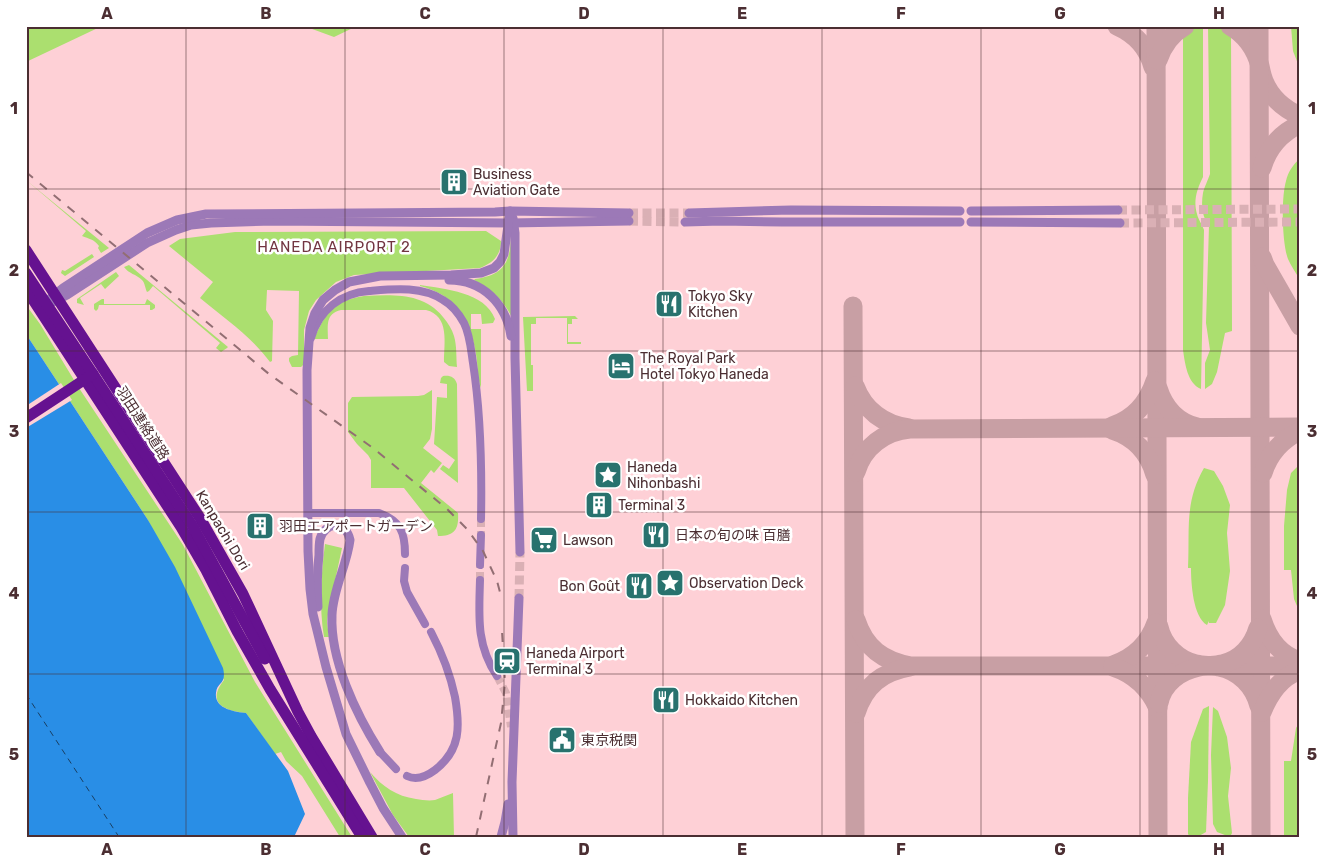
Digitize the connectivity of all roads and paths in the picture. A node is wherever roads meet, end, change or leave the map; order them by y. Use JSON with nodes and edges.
{"nodes":[{"id":1,"x":1118,"y":210,"type":"tunnel mouth"},
{"id":2,"x":510,"y":211,"type":"junction"},
{"id":3,"x":960,"y":211,"type":"dead end"},
{"id":4,"x":971,"y":211,"type":"dead end"},
{"id":5,"x":689,"y":213,"type":"tunnel mouth"},
{"id":6,"x":512,"y":222,"type":"junction"},
{"id":7,"x":684,"y":222,"type":"tunnel mouth"},
{"id":8,"x":960,"y":222,"type":"dead end"},
{"id":9,"x":971,"y":222,"type":"dead end"},
{"id":10,"x":1120,"y":222,"type":"tunnel mouth"},
{"id":11,"x":26,"y":250,"type":"edge"},
{"id":12,"x":26,"y":273,"type":"edge"},
{"id":13,"x":372,"y":278,"type":"junction"},
{"id":14,"x":26,"y":289,"type":"edge"},
{"id":15,"x":56,"y":297,"type":"junction"},
{"id":16,"x":39,"y":308,"type":"junction"},
{"id":17,"x":309,"y":347,"type":"junction"},
{"id":18,"x":515,"y":358,"type":"junction"},
{"id":19,"x":93,"y":374,"type":"junction"},
{"id":20,"x":26,"y":418,"type":"edge"},
{"id":21,"x":308,"y":513,"type":"junction"},
{"id":22,"x":481,"y":519,"type":"tunnel mouth"},
{"id":23,"x":481,"y":535,"type":"tunnel mouth"},
{"id":24,"x":520,"y":552,"type":"tunnel mouth"},
{"id":25,"x":405,"y":554,"type":"dead end"},
{"id":26,"x":480,"y":565,"type":"tunnel mouth"},
{"id":27,"x":405,"y":568,"type":"dead end"},
{"id":28,"x":480,"y":580,"type":"tunnel mouth"},
{"id":29,"x":230,"y":593,"type":"junction"},
{"id":30,"x":519,"y":598,"type":"tunnel mouth"},
{"id":31,"x":425,"y":624,"type":"dead end"},
{"id":32,"x":317,"y":627,"type":"junction"},
{"id":33,"x":430,"y":632,"type":"dead end"},
{"id":34,"x":497,"y":676,"type":"tunnel mouth"},
{"id":35,"x":270,"y":689,"type":"junction"},
{"id":36,"x":298,"y":711,"type":"junction"},
{"id":37,"x":511,"y":727,"type":"tunnel mouth"},
{"id":38,"x":513,"y":742,"type":"junction"},
{"id":39,"x":380,"y":752,"type":"joint"},
{"id":40,"x":396,"y":769,"type":"dead end"},
{"id":41,"x":407,"y":776,"type":"dead end"},
{"id":42,"x":512,"y":782,"type":"junction"},
{"id":43,"x":362,"y":837,"type":"edge"},
{"id":44,"x":372,"y":837,"type":"edge"},
{"id":45,"x":402,"y":837,"type":"edge"},
{"id":46,"x":501,"y":837,"type":"edge"},
{"id":47,"x":513,"y":837,"type":"edge"}],
"edges":[{"from":1,"to":4,"type":"street"},
{"from":2,"to":6,"type":"street"},
{"from":2,"to":6,"type":"street"},
{"from":2,"to":15,"type":"street"},
{"from":3,"to":5,"type":"street"},
{"from":6,"to":13,"type":"street"},
{"from":6,"to":15,"type":"street"},
{"from":6,"to":18,"type":"street"},
{"from":7,"to":8,"type":"street"},
{"from":9,"to":10,"type":"street"},
{"from":11,"to":15,"type":"main road","name":"Kanpachi Dori"},
{"from":12,"to":19,"type":"main road","name":"羽田連絡道路","bridge":true},
{"from":13,"to":17,"type":"street"},
{"from":13,"to":18,"type":"street"},
{"from":14,"to":16,"type":"main road"},
{"from":15,"to":16,"type":"street"},
{"from":15,"to":36,"type":"main road","name":"Kanpachi Dori"},
{"from":16,"to":35,"type":"main road"},
{"from":17,"to":21,"type":"street"},
{"from":17,"to":22,"type":"street"},
{"from":18,"to":24,"type":"street"},
{"from":19,"to":20,"type":"main road","bridge":true},
{"from":19,"to":29,"type":"main road","name":"羽田連絡道路"},
{"from":21,"to":25,"type":"street"},
{"from":21,"to":32,"type":"street"},
{"from":23,"to":26,"type":"street"},
{"from":27,"to":31,"type":"street"},
{"from":28,"to":34,"type":"street"},
{"from":29,"to":35,"type":"main road"},
{"from":29,"to":36,"type":"main road"},
{"from":30,"to":38,"type":"street"},
{"from":32,"to":39,"type":"street"},
{"from":32,"to":45,"type":"street"},
{"from":33,"to":41,"type":"street"},
{"from":35,"to":43,"type":"main road"},
{"from":36,"to":44,"type":"main road","name":"Kanpachi Dori"},
{"from":37,"to":38,"type":"street"},
{"from":38,"to":42,"type":"street"},
{"from":39,"to":40,"type":"street"},
{"from":42,"to":46,"type":"street"},
{"from":42,"to":47,"type":"street"}]}
